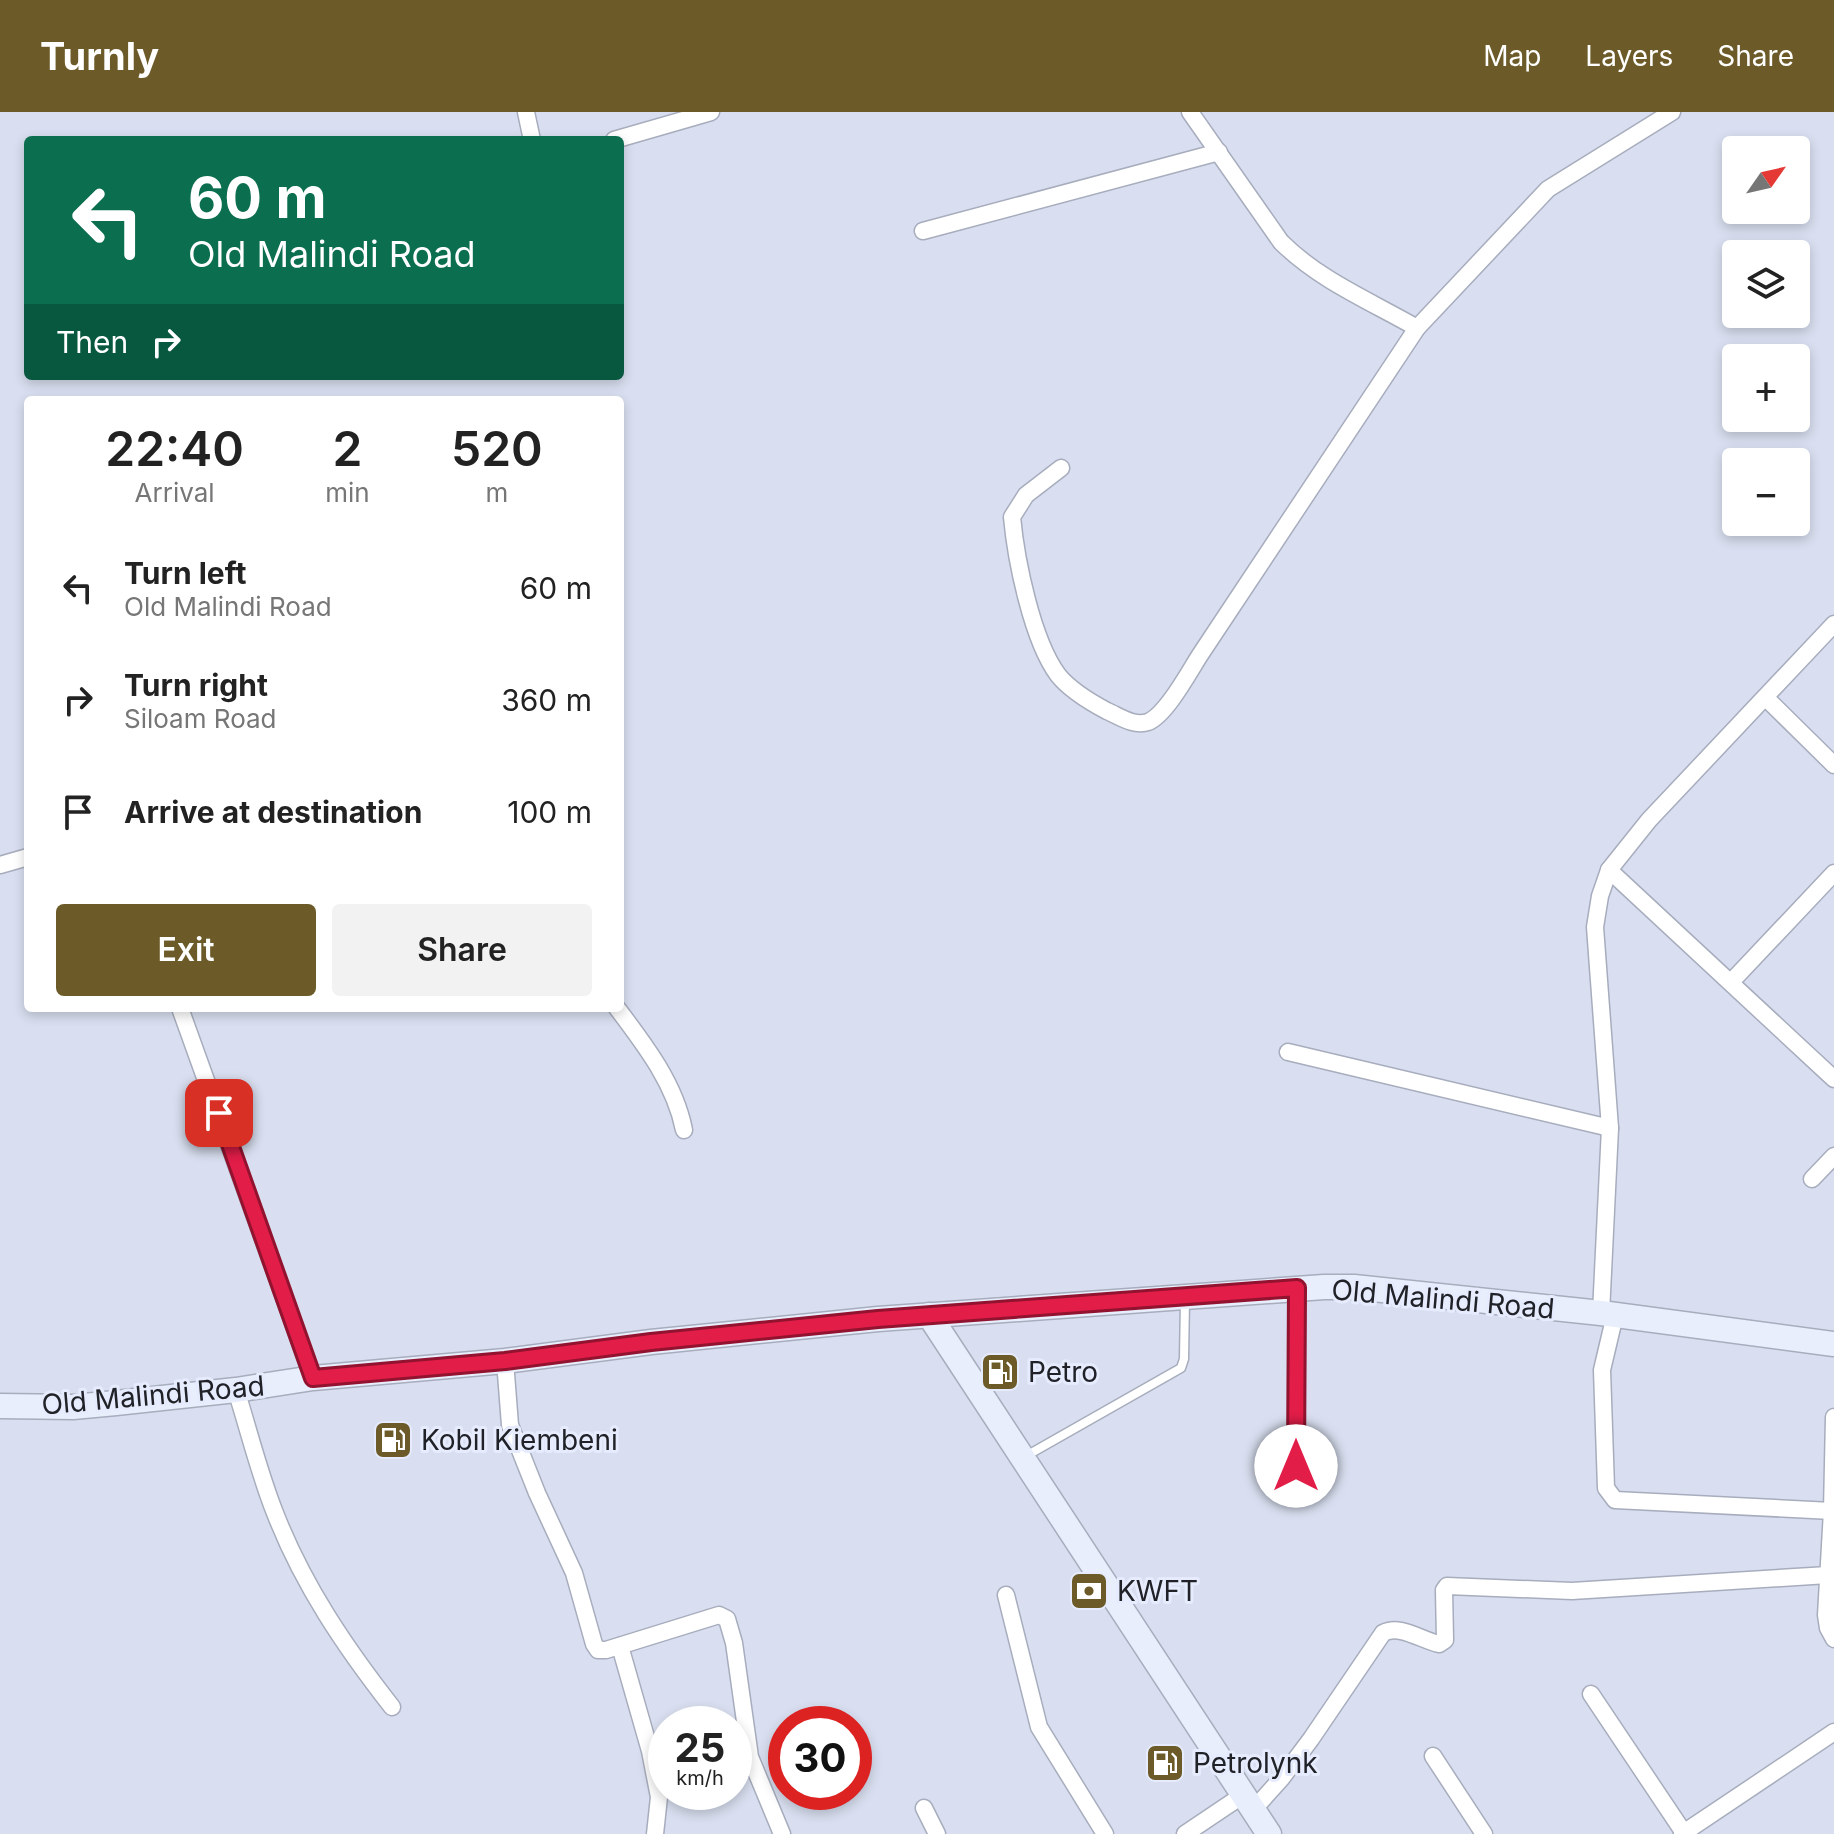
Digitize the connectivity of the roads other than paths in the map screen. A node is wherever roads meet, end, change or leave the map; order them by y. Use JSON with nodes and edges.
{"nodes":[{"id":1,"x":526,"y":112,"type":"edge"},
{"id":2,"x":711,"y":112,"type":"edge"},
{"id":3,"x":1190,"y":112,"type":"edge"},
{"id":4,"x":1672,"y":112,"type":"edge"},
{"id":5,"x":531,"y":136,"type":"edge"},
{"id":6,"x":624,"y":137,"type":"edge"},
{"id":7,"x":1219,"y":152,"type":"junction"},
{"id":8,"x":923,"y":231,"type":"dead end"},
{"id":9,"x":1417,"y":328,"type":"junction"},
{"id":10,"x":1061,"y":468,"type":"dead end"},
{"id":11,"x":1834,"y":624,"type":"edge"},
{"id":12,"x":1766,"y":698,"type":"junction"},
{"id":13,"x":1834,"y":765,"type":"edge"},
{"id":14,"x":24,"y":858,"type":"edge"},
{"id":15,"x":0,"y":865,"type":"edge"},
{"id":16,"x":1609,"y":870,"type":"junction"},
{"id":17,"x":1834,"y":873,"type":"edge"},
{"id":18,"x":1732,"y":981,"type":"junction"},
{"id":19,"x":181,"y":1012,"type":"edge"},
{"id":20,"x":620,"y":1012,"type":"edge"},
{"id":21,"x":1288,"y":1052,"type":"dead end"},
{"id":22,"x":1834,"y":1079,"type":"edge"},
{"id":23,"x":1610,"y":1128,"type":"junction"},
{"id":24,"x":684,"y":1130,"type":"dead end"},
{"id":25,"x":1834,"y":1156,"type":"edge"},
{"id":26,"x":1812,"y":1179,"type":"dead end"},
{"id":27,"x":1297,"y":1288,"type":"junction"},
{"id":28,"x":1185,"y":1295,"type":"junction"},
{"id":29,"x":1608,"y":1314,"type":"junction"},
{"id":30,"x":929,"y":1315,"type":"junction"},
{"id":31,"x":1834,"y":1344,"type":"edge"},
{"id":32,"x":505,"y":1361,"type":"junction"},
{"id":33,"x":313,"y":1378,"type":"junction"},
{"id":34,"x":236,"y":1390,"type":"junction"},
{"id":35,"x":0,"y":1406,"type":"edge"},
{"id":36,"x":1834,"y":1417,"type":"edge"},
{"id":37,"x":1022,"y":1458,"type":"junction"},
{"id":38,"x":1296,"y":1466,"type":"dead end"},
{"id":39,"x":1832,"y":1511,"type":"edge"},
{"id":40,"x":1828,"y":1575,"type":"junction"},
{"id":41,"x":1006,"y":1595,"type":"dead end"},
{"id":42,"x":1834,"y":1639,"type":"edge"},
{"id":43,"x":620,"y":1646,"type":"junction"},
{"id":44,"x":1591,"y":1694,"type":"dead end"},
{"id":45,"x":392,"y":1707,"type":"dead end"},
{"id":46,"x":1834,"y":1732,"type":"edge"},
{"id":47,"x":1433,"y":1756,"type":"dead end"},
{"id":48,"x":1248,"y":1802,"type":"junction"},
{"id":49,"x":924,"y":1808,"type":"dead end"},
{"id":50,"x":655,"y":1834,"type":"edge"},
{"id":51,"x":782,"y":1834,"type":"edge"},
{"id":52,"x":937,"y":1834,"type":"edge"},
{"id":53,"x":1105,"y":1834,"type":"edge"},
{"id":54,"x":1185,"y":1834,"type":"edge"},
{"id":55,"x":1269,"y":1834,"type":"edge"},
{"id":56,"x":1484,"y":1834,"type":"edge"},
{"id":57,"x":1683,"y":1834,"type":"edge"}],
"edges":[{"from":1,"to":5,"type":"street"},
{"from":2,"to":6,"type":"street"},
{"from":3,"to":7,"type":"street"},
{"from":4,"to":9,"type":"street"},
{"from":7,"to":8,"type":"street"},
{"from":7,"to":9,"type":"street"},
{"from":9,"to":10,"type":"street"},
{"from":11,"to":12,"type":"street"},
{"from":12,"to":13,"type":"street"},
{"from":12,"to":16,"type":"street"},
{"from":14,"to":15,"type":"street"},
{"from":16,"to":18,"type":"street"},
{"from":16,"to":23,"type":"street"},
{"from":17,"to":18,"type":"street"},
{"from":18,"to":22,"type":"street"},
{"from":19,"to":33,"type":"street"},
{"from":20,"to":24,"type":"street"},
{"from":21,"to":23,"type":"street"},
{"from":23,"to":29,"type":"street"},
{"from":25,"to":26,"type":"street"},
{"from":27,"to":28,"type":"main road","name":"Old Malindi Road"},
{"from":27,"to":29,"type":"main road","name":"Old Malindi Road"},
{"from":27,"to":38,"type":"street"},
{"from":28,"to":30,"type":"main road","name":"Old Malindi Road"},
{"from":28,"to":37,"type":"lane"},
{"from":29,"to":31,"type":"main road","name":"Old Malindi Road"},
{"from":29,"to":39,"type":"street"},
{"from":30,"to":32,"type":"main road","name":"Old Malindi Road"},
{"from":30,"to":37,"type":"main road"},
{"from":32,"to":33,"type":"main road","name":"Old Malindi Road"},
{"from":32,"to":43,"type":"street"},
{"from":33,"to":34,"type":"main road","name":"Old Malindi Road"},
{"from":34,"to":35,"type":"main road","name":"Old Malindi Road"},
{"from":34,"to":45,"type":"street"},
{"from":36,"to":39,"type":"street"},
{"from":37,"to":48,"type":"main road"},
{"from":39,"to":40,"type":"street"},
{"from":40,"to":42,"type":"street"},
{"from":40,"to":48,"type":"street"},
{"from":41,"to":53,"type":"street"},
{"from":43,"to":50,"type":"street"},
{"from":43,"to":51,"type":"street"},
{"from":44,"to":57,"type":"street"},
{"from":46,"to":57,"type":"street"},
{"from":47,"to":56,"type":"street"},
{"from":48,"to":54,"type":"street"},
{"from":48,"to":55,"type":"main road"},
{"from":49,"to":52,"type":"street"}]}
